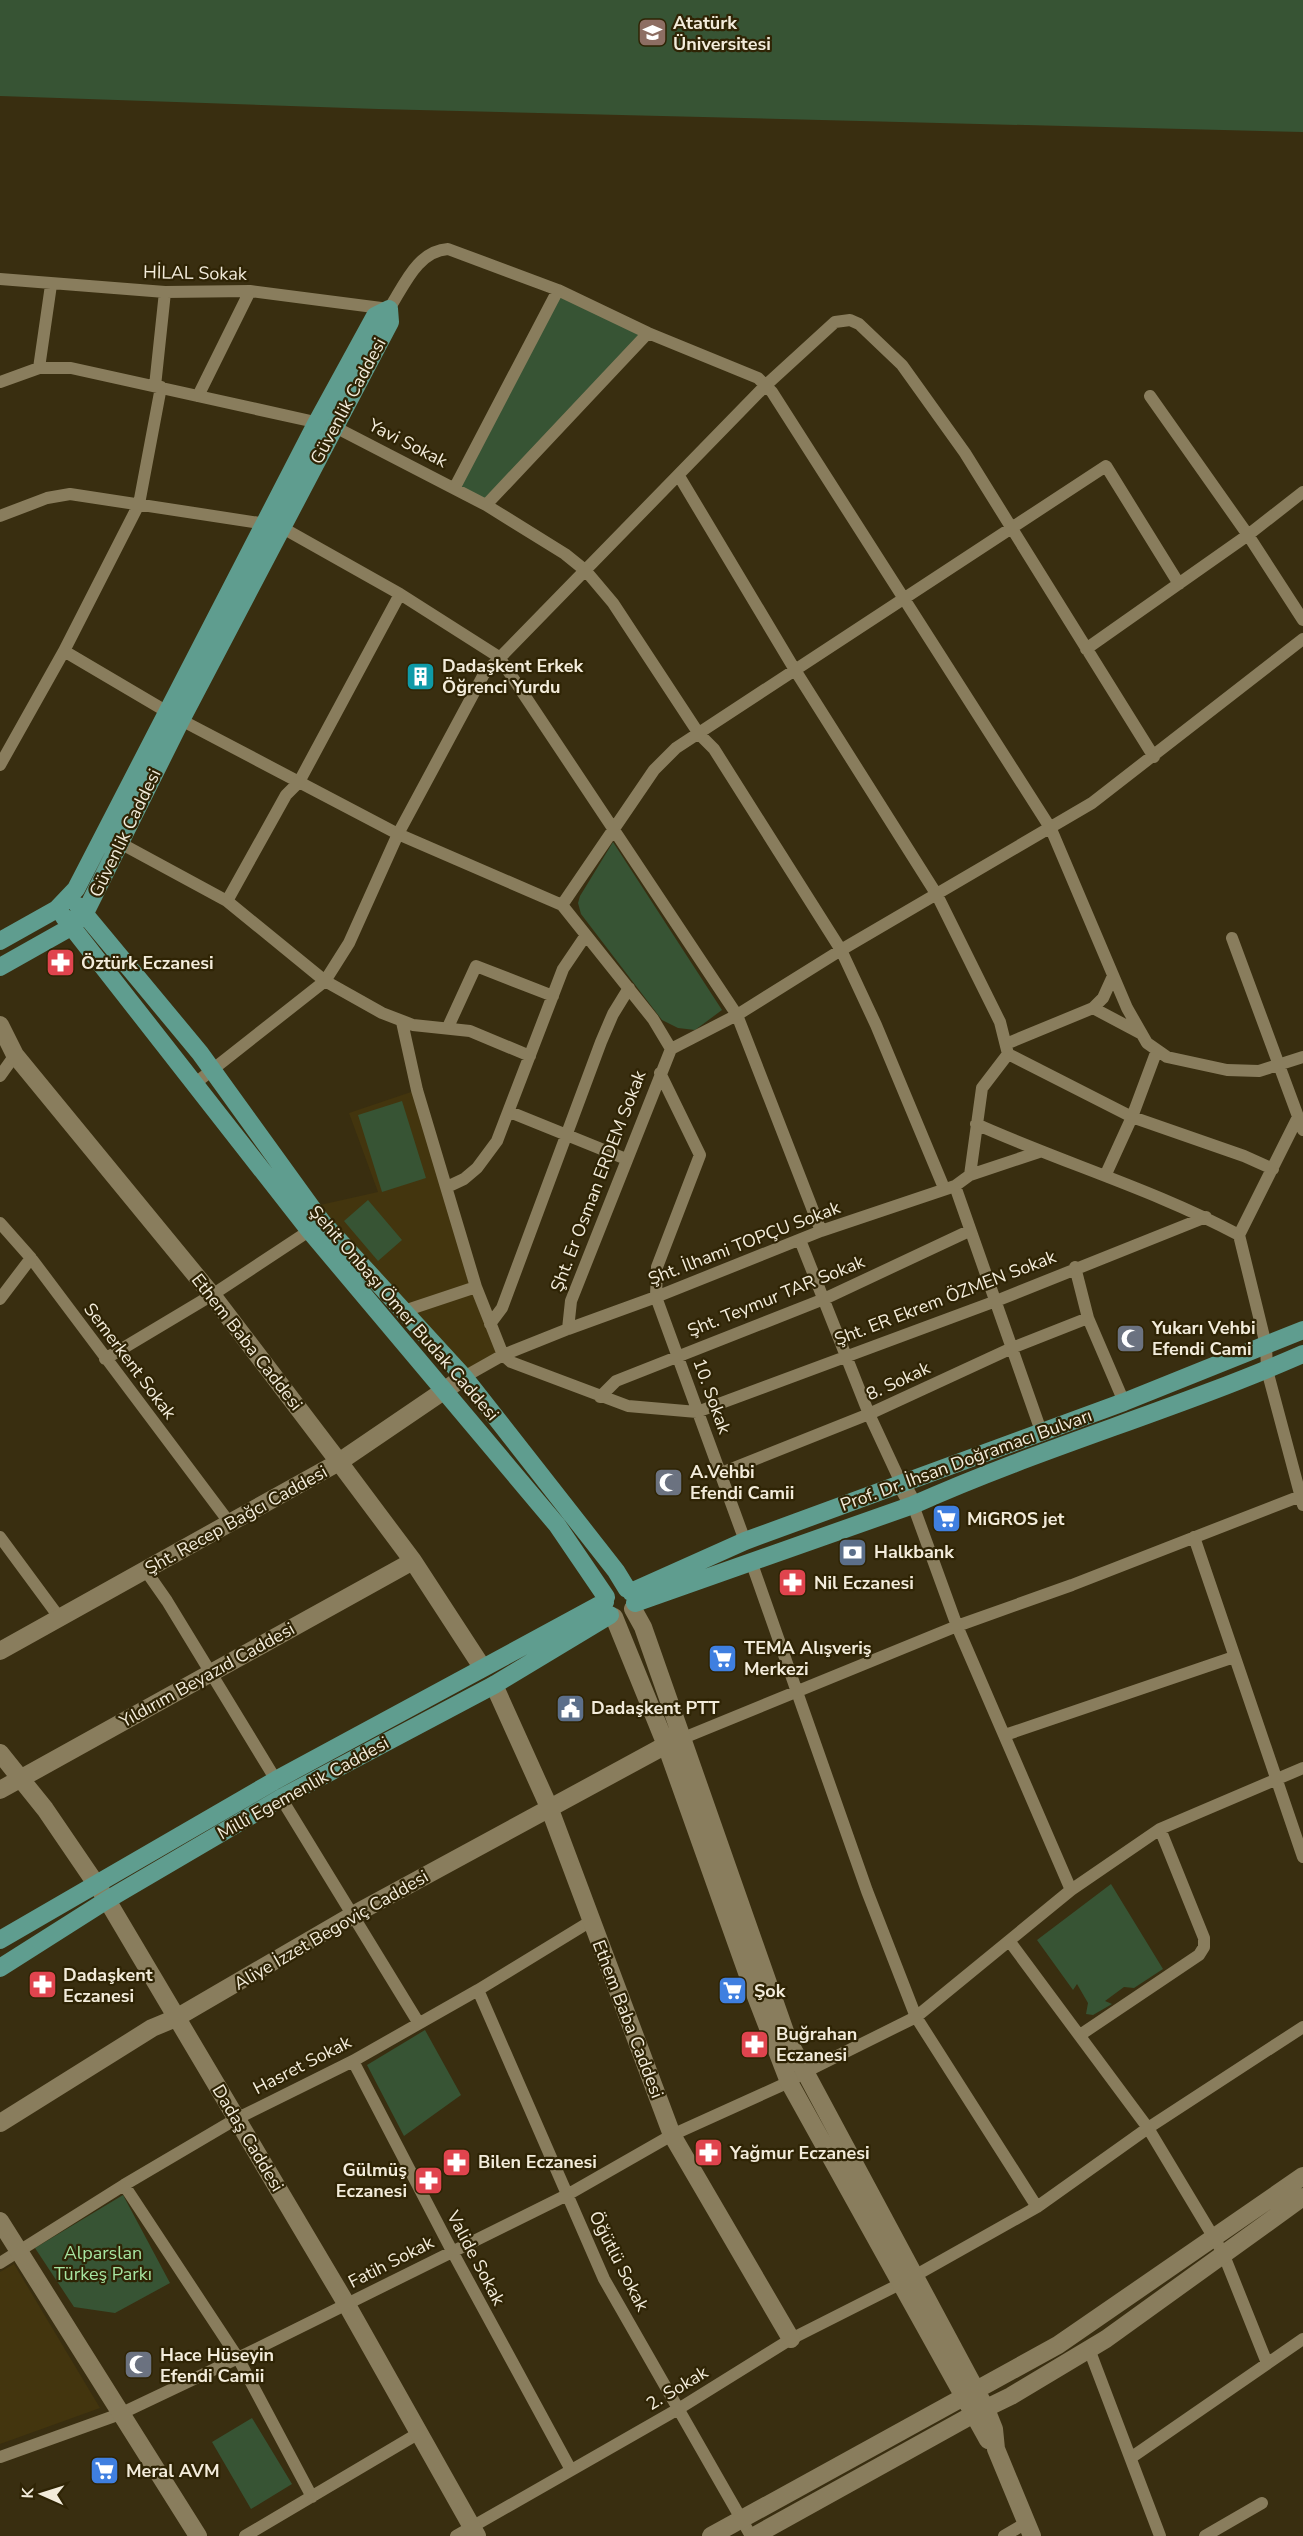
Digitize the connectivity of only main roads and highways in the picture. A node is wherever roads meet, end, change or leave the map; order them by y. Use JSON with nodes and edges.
{"nodes":[{"id":1,"x":388,"y":309,"type":"road end"},
{"id":2,"x":174,"y":715,"type":"junction"},
{"id":3,"x":63,"y":903,"type":"junction"},
{"id":4,"x":85,"y":914,"type":"junction"},
{"id":5,"x":71,"y":927,"type":"junction"},
{"id":6,"x":0,"y":942,"type":"edge"},
{"id":7,"x":0,"y":967,"type":"edge"},
{"id":8,"x":316,"y":1226,"type":"junction"},
{"id":9,"x":1303,"y":1330,"type":"edge"},
{"id":10,"x":1303,"y":1353,"type":"edge"},
{"id":11,"x":631,"y":1598,"type":"junction"},
{"id":12,"x":609,"y":1608,"type":"junction"},
{"id":13,"x":0,"y":1941,"type":"edge"},
{"id":14,"x":0,"y":1968,"type":"edge"}],
"edges":[{"from":1,"to":2,"type":"main road","name":"Güvenlik Caddesi"},
{"from":2,"to":3,"type":"main road","name":"Güvenlik Caddesi"},
{"from":2,"to":4,"type":"main road","name":"Güvenlik Caddesi"},
{"from":3,"to":4,"type":"main road","name":"Şehit Onbaşı Ömer Budak Caddesi"},
{"from":3,"to":5,"type":"main road","name":"Şehit Onbaşı Ömer Budak Caddesi"},
{"from":3,"to":6,"type":"main road","name":"Güvenlik Caddesi"},
{"from":4,"to":5,"type":"main road","name":"Güvenlik Caddesi"},
{"from":4,"to":8,"type":"main road","name":"Şehit Onbaşı Ömer Budak Caddesi"},
{"from":5,"to":7,"type":"main road","name":"Güvenlik Caddesi"},
{"from":5,"to":8,"type":"main road","name":"Şehit Onbaşı Ömer Budak Caddesi"},
{"from":8,"to":11,"type":"main road","name":"Şehit Onbaşı Ömer Budak Caddesi"},
{"from":8,"to":12,"type":"main road","name":"Şehit Onbaşı Ömer Budak Caddesi"},
{"from":9,"to":11,"type":"main road","name":"Prof. Dr. İhsan Doğramacı Bulvarı"},
{"from":10,"to":11,"type":"main road","name":"Prof. Dr. İhsan Doğramacı Bulvarı"},
{"from":11,"to":12,"type":"main road"},
{"from":11,"to":12,"type":"main road"},
{"from":12,"to":13,"type":"main road","name":"Millî Egemenlik Caddesi"},
{"from":12,"to":14,"type":"main road","name":"Millî Egemenlik Caddesi"}]}
